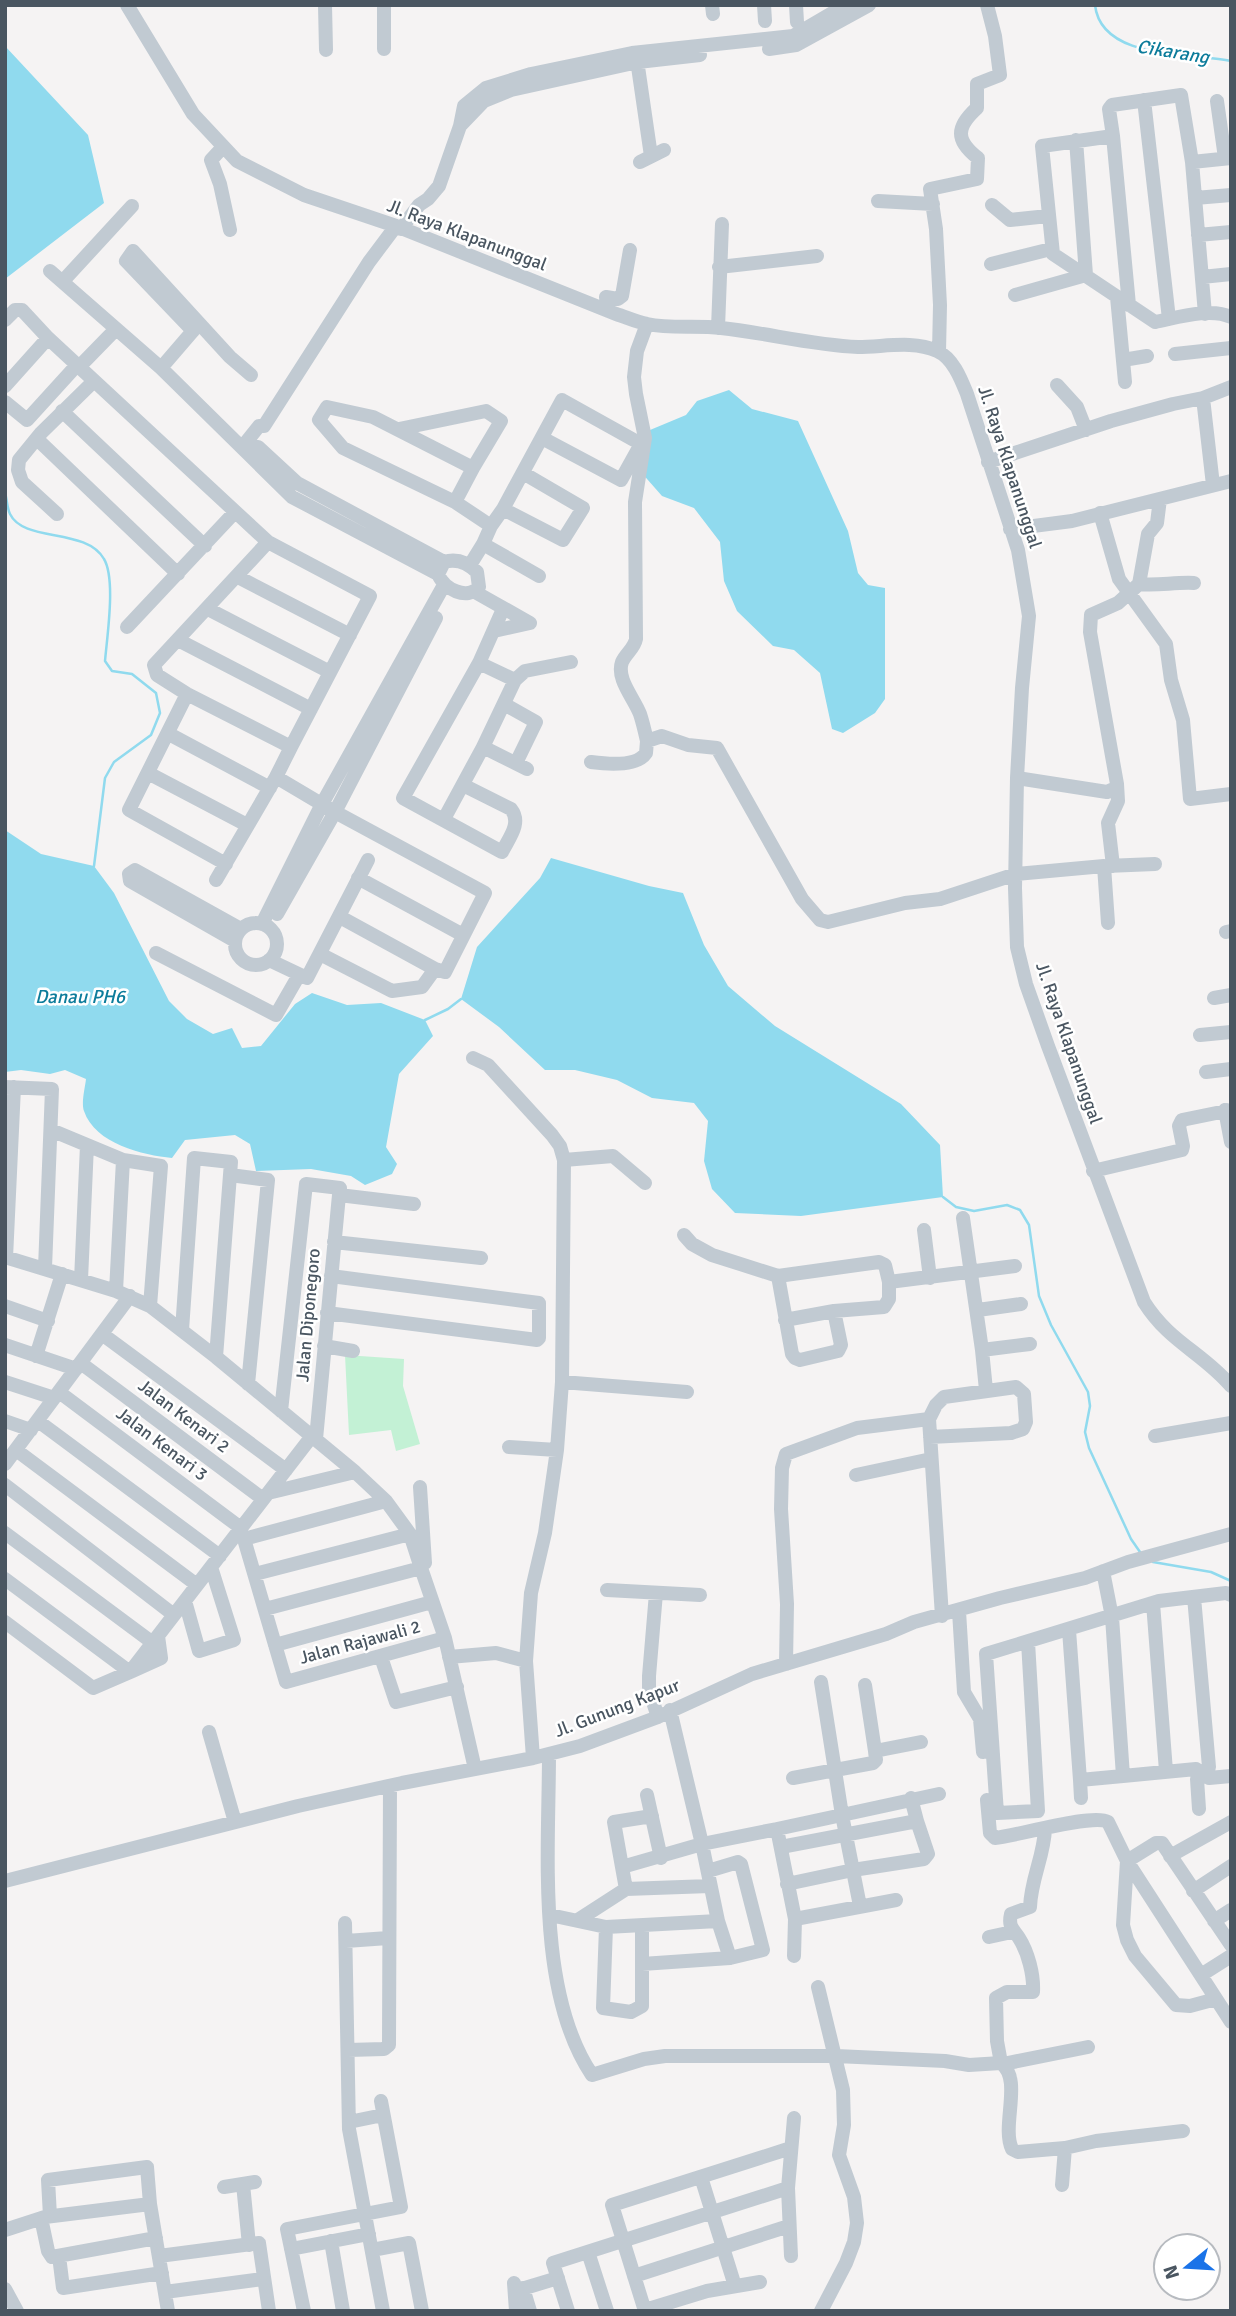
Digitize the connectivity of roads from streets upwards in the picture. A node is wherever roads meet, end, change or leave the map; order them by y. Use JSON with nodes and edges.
{"nodes":[{"id":1,"x":127,"y":5,"type":"edge"},
{"id":2,"x":325,"y":5,"type":"edge"},
{"id":3,"x":384,"y":5,"type":"edge"},
{"id":4,"x":764,"y":5,"type":"edge"},
{"id":5,"x":796,"y":5,"type":"edge"},
{"id":6,"x":869,"y":5,"type":"edge"},
{"id":7,"x":986,"y":5,"type":"edge"},
{"id":8,"x":848,"y":9,"type":"edge"},
{"id":9,"x":765,"y":21,"type":"dead end"},
{"id":10,"x":797,"y":22,"type":"dead end"},
{"id":11,"x":384,"y":49,"type":"dead end"},
{"id":12,"x":326,"y":50,"type":"dead end"},
{"id":13,"x":640,"y":57,"type":"junction"},
{"id":14,"x":1144,"y":100,"type":"junction"},
{"id":15,"x":1217,"y":101,"type":"dead end"},
{"id":16,"x":1113,"y":136,"type":"junction"},
{"id":17,"x":1076,"y":140,"type":"junction"},
{"id":18,"x":223,"y":147,"type":"junction"},
{"id":19,"x":653,"y":155,"type":"dead end"},
{"id":20,"x":1228,"y":158,"type":"edge"},
{"id":21,"x":1192,"y":162,"type":"junction"},
{"id":22,"x":1231,"y":195,"type":"edge"},
{"id":23,"x":1195,"y":198,"type":"junction"},
{"id":24,"x":878,"y":201,"type":"dead end"},
{"id":25,"x":933,"y":204,"type":"junction"},
{"id":26,"x":992,"y":205,"type":"dead end"},
{"id":27,"x":132,"y":206,"type":"dead end"},
{"id":28,"x":1048,"y":216,"type":"junction"},
{"id":29,"x":722,"y":224,"type":"dead end"},
{"id":30,"x":398,"y":227,"type":"junction"},
{"id":31,"x":230,"y":230,"type":"dead end"},
{"id":32,"x":1231,"y":232,"type":"edge"},
{"id":33,"x":1198,"y":235,"type":"junction"},
{"id":34,"x":1051,"y":249,"type":"junction"},
{"id":35,"x":630,"y":250,"type":"dead end"},
{"id":36,"x":817,"y":256,"type":"dead end"},
{"id":37,"x":991,"y":264,"type":"dead end"},
{"id":38,"x":719,"y":267,"type":"junction"},
{"id":39,"x":50,"y":271,"type":"dead end"},
{"id":40,"x":1231,"y":274,"type":"edge"},
{"id":41,"x":1086,"y":275,"type":"junction"},
{"id":42,"x":1202,"y":277,"type":"junction"},
{"id":43,"x":63,"y":281,"type":"junction"},
{"id":44,"x":1015,"y":295,"type":"dead end"},
{"id":45,"x":1117,"y":297,"type":"junction"},
{"id":46,"x":1129,"y":305,"type":"junction"},
{"id":47,"x":608,"y":311,"type":"junction"},
{"id":48,"x":1205,"y":314,"type":"junction"},
{"id":49,"x":1231,"y":317,"type":"edge"},
{"id":50,"x":1148,"y":318,"type":"junction"},
{"id":51,"x":1169,"y":319,"type":"junction"},
{"id":52,"x":5,"y":320,"type":"edge"},
{"id":53,"x":1119,"y":321,"type":"junction"},
{"id":54,"x":647,"y":324,"type":"junction"},
{"id":55,"x":196,"y":327,"type":"junction"},
{"id":56,"x":718,"y":328,"type":"junction"},
{"id":57,"x":116,"y":329,"type":"junction"},
{"id":58,"x":48,"y":338,"type":"junction"},
{"id":59,"x":1231,"y":348,"type":"edge"},
{"id":60,"x":939,"y":352,"type":"junction"},
{"id":61,"x":1175,"y":354,"type":"dead end"},
{"id":62,"x":1147,"y":356,"type":"dead end"},
{"id":63,"x":1123,"y":360,"type":"junction"},
{"id":64,"x":78,"y":366,"type":"junction"},
{"id":65,"x":160,"y":368,"type":"junction"},
{"id":66,"x":251,"y":375,"type":"dead end"},
{"id":67,"x":94,"y":381,"type":"junction"},
{"id":68,"x":1125,"y":382,"type":"dead end"},
{"id":69,"x":1057,"y":385,"type":"dead end"},
{"id":70,"x":5,"y":386,"type":"edge"},
{"id":71,"x":1231,"y":387,"type":"edge"},
{"id":72,"x":1203,"y":398,"type":"junction"},
{"id":73,"x":5,"y":402,"type":"edge"},
{"id":74,"x":62,"y":411,"type":"junction"},
{"id":75,"x":27,"y":419,"type":"junction"},
{"id":76,"x":399,"y":429,"type":"junction"},
{"id":77,"x":1086,"y":430,"type":"junction"},
{"id":78,"x":39,"y":436,"type":"junction"},
{"id":79,"x":542,"y":438,"type":"junction"},
{"id":80,"x":251,"y":449,"type":"junction"},
{"id":81,"x":988,"y":463,"type":"junction"},
{"id":82,"x":473,"y":468,"type":"junction"},
{"id":83,"x":523,"y":473,"type":"junction"},
{"id":84,"x":1231,"y":481,"type":"edge"},
{"id":85,"x":1213,"y":485,"type":"junction"},
{"id":86,"x":1160,"y":499,"type":"junction"},
{"id":87,"x":455,"y":502,"type":"junction"},
{"id":88,"x":503,"y":509,"type":"junction"},
{"id":89,"x":235,"y":512,"type":"junction"},
{"id":90,"x":1100,"y":513,"type":"junction"},
{"id":91,"x":57,"y":514,"type":"dead end"},
{"id":92,"x":491,"y":526,"type":"junction"},
{"id":93,"x":1010,"y":529,"type":"junction"},
{"id":94,"x":268,"y":542,"type":"junction"},
{"id":95,"x":483,"y":544,"type":"junction"},
{"id":96,"x":205,"y":546,"type":"junction"},
{"id":97,"x":470,"y":565,"type":"junction"},
{"id":98,"x":178,"y":574,"type":"junction"},
{"id":99,"x":539,"y":576,"type":"dead end"},
{"id":100,"x":238,"y":577,"type":"junction"},
{"id":101,"x":444,"y":577,"type":"junction"},
{"id":102,"x":1194,"y":583,"type":"dead end"},
{"id":103,"x":1134,"y":589,"type":"junction"},
{"id":104,"x":475,"y":592,"type":"junction"},
{"id":105,"x":208,"y":609,"type":"junction"},
{"id":106,"x":503,"y":609,"type":"junction"},
{"id":107,"x":127,"y":627,"type":"dead end"},
{"id":108,"x":494,"y":631,"type":"junction"},
{"id":109,"x":350,"y":635,"type":"junction"},
{"id":110,"x":178,"y":640,"type":"junction"},
{"id":111,"x":571,"y":662,"type":"dead end"},
{"id":112,"x":479,"y":663,"type":"junction"},
{"id":113,"x":330,"y":672,"type":"junction"},
{"id":114,"x":515,"y":680,"type":"junction"},
{"id":115,"x":187,"y":694,"type":"junction"},
{"id":116,"x":504,"y":704,"type":"junction"},
{"id":117,"x":311,"y":709,"type":"junction"},
{"id":118,"x":169,"y":734,"type":"junction"},
{"id":119,"x":647,"y":741,"type":"junction"},
{"id":120,"x":290,"y":747,"type":"junction"},
{"id":121,"x":483,"y":747,"type":"junction"},
{"id":122,"x":591,"y":762,"type":"dead end"},
{"id":123,"x":148,"y":773,"type":"junction"},
{"id":124,"x":1017,"y":778,"type":"junction"},
{"id":125,"x":273,"y":782,"type":"junction"},
{"id":126,"x":1118,"y":784,"type":"junction"},
{"id":127,"x":463,"y":785,"type":"junction"},
{"id":128,"x":1231,"y":794,"type":"edge"},
{"id":129,"x":322,"y":804,"type":"junction"},
{"id":130,"x":335,"y":812,"type":"junction"},
{"id":131,"x":444,"y":819,"type":"junction"},
{"id":132,"x":247,"y":825,"type":"junction"},
{"id":133,"x":368,"y":860,"type":"dead end"},
{"id":134,"x":226,"y":864,"type":"junction"},
{"id":135,"x":1155,"y":864,"type":"dead end"},
{"id":136,"x":1109,"y":866,"type":"junction"},
{"id":137,"x":1016,"y":874,"type":"junction"},
{"id":138,"x":358,"y":878,"type":"junction"},
{"id":139,"x":216,"y":880,"type":"dead end"},
{"id":140,"x":340,"y":917,"type":"junction"},
{"id":141,"x":1108,"y":923,"type":"dead end"},
{"id":142,"x":266,"y":925,"type":"junction"},
{"id":143,"x":238,"y":935,"type":"junction"},
{"id":144,"x":463,"y":935,"type":"junction"},
{"id":145,"x":156,"y":953,"type":"dead end"},
{"id":146,"x":320,"y":954,"type":"junction"},
{"id":147,"x":269,"y":960,"type":"junction"},
{"id":148,"x":435,"y":969,"type":"junction"},
{"id":149,"x":299,"y":975,"type":"junction"},
{"id":150,"x":1231,"y":995,"type":"edge"},
{"id":151,"x":1214,"y":998,"type":"dead end"},
{"id":152,"x":1231,"y":1032,"type":"edge"},
{"id":153,"x":1200,"y":1035,"type":"dead end"},
{"id":154,"x":473,"y":1058,"type":"dead end"},
{"id":155,"x":1231,"y":1069,"type":"edge"},
{"id":156,"x":1206,"y":1072,"type":"dead end"},
{"id":157,"x":10,"y":1087,"type":"edge"},
{"id":158,"x":1228,"y":1110,"type":"edge"},
{"id":159,"x":51,"y":1130,"type":"junction"},
{"id":160,"x":1231,"y":1142,"type":"edge"},
{"id":161,"x":87,"y":1145,"type":"junction"},
{"id":162,"x":123,"y":1160,"type":"junction"},
{"id":163,"x":564,"y":1160,"type":"junction"},
{"id":164,"x":1093,"y":1171,"type":"junction"},
{"id":165,"x":230,"y":1175,"type":"junction"},
{"id":166,"x":645,"y":1183,"type":"dead end"},
{"id":167,"x":339,"y":1195,"type":"junction"},
{"id":168,"x":414,"y":1204,"type":"dead end"},
{"id":169,"x":963,"y":1217,"type":"dead end"},
{"id":170,"x":924,"y":1230,"type":"dead end"},
{"id":171,"x":684,"y":1235,"type":"dead end"},
{"id":172,"x":334,"y":1242,"type":"junction"},
{"id":173,"x":6,"y":1258,"type":"edge"},
{"id":174,"x":481,"y":1258,"type":"dead end"},
{"id":175,"x":1015,"y":1266,"type":"dead end"},
{"id":176,"x":45,"y":1268,"type":"junction"},
{"id":177,"x":970,"y":1272,"type":"junction"},
{"id":178,"x":62,"y":1275,"type":"junction"},
{"id":179,"x":331,"y":1276,"type":"junction"},
{"id":180,"x":778,"y":1276,"type":"junction"},
{"id":181,"x":930,"y":1278,"type":"junction"},
{"id":182,"x":81,"y":1280,"type":"junction"},
{"id":183,"x":889,"y":1282,"type":"junction"},
{"id":184,"x":123,"y":1293,"type":"junction"},
{"id":185,"x":1021,"y":1304,"type":"dead end"},
{"id":186,"x":5,"y":1306,"type":"edge"},
{"id":187,"x":150,"y":1306,"type":"junction"},
{"id":188,"x":978,"y":1310,"type":"junction"},
{"id":189,"x":834,"y":1311,"type":"junction"},
{"id":190,"x":327,"y":1313,"type":"junction"},
{"id":191,"x":785,"y":1320,"type":"junction"},
{"id":192,"x":48,"y":1321,"type":"junction"},
{"id":193,"x":182,"y":1330,"type":"junction"},
{"id":194,"x":102,"y":1334,"type":"junction"},
{"id":195,"x":1030,"y":1344,"type":"dead end"},
{"id":196,"x":5,"y":1345,"type":"edge"},
{"id":197,"x":324,"y":1346,"type":"junction"},
{"id":198,"x":982,"y":1350,"type":"junction"},
{"id":199,"x":353,"y":1351,"type":"dead end"},
{"id":200,"x":36,"y":1356,"type":"junction"},
{"id":201,"x":216,"y":1357,"type":"junction"},
{"id":202,"x":79,"y":1367,"type":"junction"},
{"id":203,"x":5,"y":1382,"type":"edge"},
{"id":204,"x":562,"y":1382,"type":"junction"},
{"id":205,"x":248,"y":1384,"type":"junction"},
{"id":206,"x":1231,"y":1386,"type":"edge"},
{"id":207,"x":986,"y":1390,"type":"junction"},
{"id":208,"x":687,"y":1392,"type":"dead end"},
{"id":209,"x":57,"y":1395,"type":"junction"},
{"id":210,"x":281,"y":1411,"type":"junction"},
{"id":211,"x":929,"y":1419,"type":"junction"},
{"id":212,"x":5,"y":1421,"type":"edge"},
{"id":213,"x":1231,"y":1423,"type":"edge"},
{"id":214,"x":34,"y":1425,"type":"junction"},
{"id":215,"x":1155,"y":1436,"type":"dead end"},
{"id":216,"x":930,"y":1437,"type":"junction"},
{"id":217,"x":314,"y":1438,"type":"junction"},
{"id":218,"x":509,"y":1447,"type":"dead end"},
{"id":219,"x":557,"y":1450,"type":"junction"},
{"id":220,"x":9,"y":1458,"type":"edge"},
{"id":221,"x":930,"y":1459,"type":"junction"},
{"id":222,"x":286,"y":1470,"type":"junction"},
{"id":223,"x":355,"y":1472,"type":"junction"},
{"id":224,"x":856,"y":1475,"type":"dead end"},
{"id":225,"x":5,"y":1485,"type":"edge"},
{"id":226,"x":420,"y":1487,"type":"dead end"},
{"id":227,"x":266,"y":1496,"type":"junction"},
{"id":228,"x":386,"y":1501,"type":"junction"},
{"id":229,"x":5,"y":1533,"type":"edge"},
{"id":230,"x":241,"y":1533,"type":"junction"},
{"id":231,"x":410,"y":1534,"type":"junction"},
{"id":232,"x":1231,"y":1534,"type":"edge"},
{"id":233,"x":215,"y":1562,"type":"junction"},
{"id":234,"x":421,"y":1568,"type":"junction"},
{"id":235,"x":1104,"y":1571,"type":"junction"},
{"id":236,"x":255,"y":1574,"type":"junction"},
{"id":237,"x":5,"y":1578,"type":"edge"},
{"id":238,"x":197,"y":1585,"type":"junction"},
{"id":239,"x":426,"y":1586,"type":"junction"},
{"id":240,"x":607,"y":1590,"type":"dead end"},
{"id":241,"x":656,"y":1593,"type":"junction"},
{"id":242,"x":700,"y":1594,"type":"dead end"},
{"id":243,"x":1231,"y":1595,"type":"edge"},
{"id":244,"x":1195,"y":1597,"type":"junction"},
{"id":245,"x":185,"y":1601,"type":"junction"},
{"id":246,"x":432,"y":1602,"type":"junction"},
{"id":247,"x":1153,"y":1603,"type":"junction"},
{"id":248,"x":265,"y":1609,"type":"junction"},
{"id":249,"x":959,"y":1611,"type":"junction"},
{"id":250,"x":174,"y":1615,"type":"junction"},
{"id":251,"x":942,"y":1616,"type":"junction"},
{"id":252,"x":1112,"y":1617,"type":"junction"},
{"id":253,"x":9,"y":1628,"type":"edge"},
{"id":254,"x":1069,"y":1630,"type":"junction"},
{"id":255,"x":444,"y":1638,"type":"junction"},
{"id":256,"x":155,"y":1640,"type":"junction"},
{"id":257,"x":1028,"y":1642,"type":"junction"},
{"id":258,"x":275,"y":1645,"type":"junction"},
{"id":259,"x":381,"y":1657,"type":"junction"},
{"id":260,"x":449,"y":1657,"type":"junction"},
{"id":261,"x":526,"y":1661,"type":"junction"},
{"id":262,"x":786,"y":1664,"type":"junction"},
{"id":263,"x":130,"y":1672,"type":"junction"},
{"id":264,"x":821,"y":1682,"type":"dead end"},
{"id":265,"x":865,"y":1685,"type":"dead end"},
{"id":266,"x":457,"y":1687,"type":"junction"},
{"id":267,"x":664,"y":1713,"type":"junction"},
{"id":268,"x":209,"y":1732,"type":"dead end"},
{"id":269,"x":921,"y":1742,"type":"dead end"},
{"id":270,"x":875,"y":1751,"type":"junction"},
{"id":271,"x":549,"y":1754,"type":"junction"},
{"id":272,"x":533,"y":1758,"type":"junction"},
{"id":273,"x":475,"y":1769,"type":"junction"},
{"id":274,"x":834,"y":1771,"type":"junction"},
{"id":275,"x":1166,"y":1771,"type":"junction"},
{"id":276,"x":1202,"y":1773,"type":"junction"},
{"id":277,"x":1123,"y":1776,"type":"junction"},
{"id":278,"x":1231,"y":1776,"type":"edge"},
{"id":279,"x":793,"y":1778,"type":"dead end"},
{"id":280,"x":1080,"y":1780,"type":"junction"},
{"id":281,"x":390,"y":1786,"type":"junction"},
{"id":282,"x":939,"y":1794,"type":"dead end"},
{"id":283,"x":647,"y":1795,"type":"dead end"},
{"id":284,"x":911,"y":1798,"type":"junction"},
{"id":285,"x":1081,"y":1798,"type":"dead end"},
{"id":286,"x":1199,"y":1809,"type":"dead end"},
{"id":287,"x":842,"y":1815,"type":"junction"},
{"id":288,"x":652,"y":1816,"type":"junction"},
{"id":289,"x":917,"y":1821,"type":"junction"},
{"id":290,"x":236,"y":1822,"type":"junction"},
{"id":291,"x":1231,"y":1822,"type":"edge"},
{"id":292,"x":777,"y":1829,"type":"junction"},
{"id":293,"x":1045,"y":1829,"type":"junction"},
{"id":294,"x":846,"y":1834,"type":"junction"},
{"id":295,"x":702,"y":1844,"type":"junction"},
{"id":296,"x":781,"y":1847,"type":"junction"},
{"id":297,"x":1170,"y":1856,"type":"junction"},
{"id":298,"x":661,"y":1857,"type":"junction"},
{"id":299,"x":1127,"y":1861,"type":"junction"},
{"id":300,"x":1231,"y":1866,"type":"edge"},
{"id":301,"x":622,"y":1867,"type":"junction"},
{"id":302,"x":853,"y":1870,"type":"junction"},
{"id":303,"x":709,"y":1878,"type":"junction"},
{"id":304,"x":5,"y":1881,"type":"edge"},
{"id":305,"x":788,"y":1884,"type":"junction"},
{"id":306,"x":626,"y":1889,"type":"junction"},
{"id":307,"x":1193,"y":1891,"type":"junction"},
{"id":308,"x":896,"y":1900,"type":"dead end"},
{"id":309,"x":860,"y":1906,"type":"junction"},
{"id":310,"x":1231,"y":1910,"type":"edge"},
{"id":311,"x":550,"y":1915,"type":"junction"},
{"id":312,"x":795,"y":1919,"type":"junction"},
{"id":313,"x":578,"y":1920,"type":"junction"},
{"id":314,"x":718,"y":1921,"type":"junction"},
{"id":315,"x":1214,"y":1921,"type":"junction"},
{"id":316,"x":345,"y":1923,"type":"dead end"},
{"id":317,"x":642,"y":1926,"type":"junction"},
{"id":318,"x":606,"y":1927,"type":"junction"},
{"id":319,"x":1012,"y":1932,"type":"junction"},
{"id":320,"x":989,"y":1937,"type":"dead end"},
{"id":321,"x":388,"y":1938,"type":"junction"},
{"id":322,"x":346,"y":1941,"type":"junction"},
{"id":323,"x":1231,"y":1945,"type":"edge"},
{"id":324,"x":794,"y":1956,"type":"dead end"},
{"id":325,"x":1231,"y":1956,"type":"edge"},
{"id":326,"x":730,"y":1958,"type":"junction"},
{"id":327,"x":642,"y":1964,"type":"junction"},
{"id":328,"x":1201,"y":1975,"type":"junction"},
{"id":329,"x":818,"y":1987,"type":"dead end"},
{"id":330,"x":1216,"y":1998,"type":"junction"},
{"id":331,"x":1231,"y":2022,"type":"edge"},
{"id":332,"x":1088,"y":2046,"type":"dead end"},
{"id":333,"x":348,"y":2050,"type":"junction"},
{"id":334,"x":836,"y":2056,"type":"junction"},
{"id":335,"x":1002,"y":2064,"type":"junction"},
{"id":336,"x":794,"y":2118,"type":"dead end"},
{"id":337,"x":349,"y":2122,"type":"junction"},
{"id":338,"x":1183,"y":2131,"type":"dead end"},
{"id":339,"x":791,"y":2148,"type":"junction"},
{"id":340,"x":1065,"y":2148,"type":"junction"},
{"id":341,"x":701,"y":2177,"type":"junction"},
{"id":342,"x":1062,"y":2185,"type":"dead end"},
{"id":343,"x":224,"y":2187,"type":"dead end"},
{"id":344,"x":788,"y":2188,"type":"junction"},
{"id":345,"x":150,"y":2204,"type":"junction"},
{"id":346,"x":712,"y":2212,"type":"junction"},
{"id":347,"x":365,"y":2214,"type":"junction"},
{"id":348,"x":46,"y":2217,"type":"junction"},
{"id":349,"x":789,"y":2226,"type":"junction"},
{"id":350,"x":5,"y":2230,"type":"edge"},
{"id":351,"x":369,"y":2234,"type":"junction"},
{"id":352,"x":156,"y":2238,"type":"junction"},
{"id":353,"x":331,"y":2241,"type":"junction"},
{"id":354,"x":623,"y":2241,"type":"junction"},
{"id":355,"x":249,"y":2245,"type":"junction"},
{"id":356,"x":723,"y":2247,"type":"junction"},
{"id":357,"x":291,"y":2249,"type":"junction"},
{"id":358,"x":372,"y":2250,"type":"junction"},
{"id":359,"x":588,"y":2252,"type":"junction"},
{"id":360,"x":59,"y":2256,"type":"junction"},
{"id":361,"x":159,"y":2256,"type":"junction"},
{"id":362,"x":791,"y":2256,"type":"dead end"},
{"id":363,"x":162,"y":2273,"type":"junction"},
{"id":364,"x":634,"y":2276,"type":"junction"},
{"id":365,"x":558,"y":2278,"type":"junction"},
{"id":366,"x":263,"y":2279,"type":"junction"},
{"id":367,"x":760,"y":2282,"type":"dead end"},
{"id":368,"x":735,"y":2286,"type":"junction"},
{"id":369,"x":517,"y":2287,"type":"junction"},
{"id":370,"x":5,"y":2289,"type":"edge"},
{"id":371,"x":165,"y":2292,"type":"junction"},
{"id":372,"x":17,"y":2311,"type":"edge"},
{"id":373,"x":168,"y":2311,"type":"edge"},
{"id":374,"x":269,"y":2311,"type":"edge"},
{"id":375,"x":304,"y":2311,"type":"edge"},
{"id":376,"x":343,"y":2311,"type":"edge"},
{"id":377,"x":383,"y":2311,"type":"edge"},
{"id":378,"x":422,"y":2311,"type":"edge"},
{"id":379,"x":516,"y":2311,"type":"edge"},
{"id":380,"x":530,"y":2311,"type":"edge"},
{"id":381,"x":568,"y":2311,"type":"edge"},
{"id":382,"x":607,"y":2311,"type":"edge"},
{"id":383,"x":645,"y":2311,"type":"edge"},
{"id":384,"x":821,"y":2311,"type":"edge"}],
"edges":[{"from":1,"to":18,"type":"street","name":"Jl. Raya Klapanunggal"},
{"from":2,"to":12,"type":"street"},
{"from":3,"to":11,"type":"street"},
{"from":4,"to":9,"type":"street"},
{"from":5,"to":10,"type":"street"},
{"from":6,"to":8,"type":"street"},
{"from":7,"to":25,"type":"street"},
{"from":8,"to":13,"type":"street"},
{"from":13,"to":19,"type":"street"},
{"from":13,"to":30,"type":"street"},
{"from":14,"to":16,"type":"street"},
{"from":14,"to":21,"type":"street"},
{"from":14,"to":51,"type":"street"},
{"from":15,"to":20,"type":"street"},
{"from":16,"to":17,"type":"street"},
{"from":16,"to":46,"type":"street"},
{"from":17,"to":28,"type":"street"},
{"from":17,"to":41,"type":"street"},
{"from":18,"to":30,"type":"street","name":"Jl. Raya Klapanunggal"},
{"from":18,"to":31,"type":"street"},
{"from":20,"to":21,"type":"street"},
{"from":21,"to":23,"type":"street"},
{"from":22,"to":23,"type":"street"},
{"from":23,"to":33,"type":"street"},
{"from":24,"to":25,"type":"street"},
{"from":25,"to":60,"type":"street"},
{"from":26,"to":28,"type":"street"},
{"from":27,"to":43,"type":"street"},
{"from":28,"to":34,"type":"street"},
{"from":29,"to":38,"type":"street"},
{"from":30,"to":47,"type":"street","name":"Jl. Raya Klapanunggal"},
{"from":30,"to":80,"type":"street"},
{"from":32,"to":33,"type":"street"},
{"from":33,"to":42,"type":"street"},
{"from":34,"to":37,"type":"street"},
{"from":34,"to":41,"type":"street"},
{"from":35,"to":47,"type":"street"},
{"from":36,"to":38,"type":"street"},
{"from":38,"to":56,"type":"street"},
{"from":39,"to":43,"type":"street"},
{"from":40,"to":42,"type":"street"},
{"from":41,"to":44,"type":"street"},
{"from":41,"to":45,"type":"street"},
{"from":42,"to":48,"type":"street"},
{"from":43,"to":57,"type":"street"},
{"from":45,"to":46,"type":"street"},
{"from":45,"to":53,"type":"street"},
{"from":46,"to":50,"type":"street"},
{"from":47,"to":54,"type":"street","name":"Jl. Raya Klapanunggal"},
{"from":48,"to":49,"type":"street"},
{"from":48,"to":51,"type":"street"},
{"from":50,"to":51,"type":"street"},
{"from":50,"to":53,"type":"street"},
{"from":52,"to":58,"type":"street"},
{"from":53,"to":63,"type":"street"},
{"from":54,"to":56,"type":"street","name":"Jl. Raya Klapanunggal"},
{"from":54,"to":119,"type":"street"},
{"from":55,"to":55,"type":"street"},
{"from":55,"to":65,"type":"street"},
{"from":55,"to":66,"type":"street"},
{"from":56,"to":60,"type":"street","name":"Jl. Raya Klapanunggal"},
{"from":57,"to":64,"type":"street"},
{"from":57,"to":65,"type":"street"},
{"from":58,"to":64,"type":"street"},
{"from":58,"to":70,"type":"street"},
{"from":59,"to":61,"type":"street"},
{"from":60,"to":81,"type":"street","name":"Jl. Raya Klapanunggal"},
{"from":62,"to":63,"type":"street"},
{"from":63,"to":68,"type":"street"},
{"from":64,"to":67,"type":"street"},
{"from":64,"to":75,"type":"street"},
{"from":65,"to":80,"type":"street"},
{"from":67,"to":74,"type":"street"},
{"from":67,"to":89,"type":"street"},
{"from":69,"to":77,"type":"street"},
{"from":71,"to":72,"type":"street"},
{"from":72,"to":77,"type":"street"},
{"from":72,"to":85,"type":"street"},
{"from":73,"to":75,"type":"street"},
{"from":74,"to":78,"type":"street"},
{"from":74,"to":96,"type":"street"},
{"from":75,"to":78,"type":"street"},
{"from":76,"to":82,"type":"street"},
{"from":76,"to":82,"type":"street"},
{"from":76,"to":87,"type":"street"},
{"from":77,"to":81,"type":"street"},
{"from":78,"to":91,"type":"street"},
{"from":78,"to":98,"type":"street"},
{"from":79,"to":79,"type":"street"},
{"from":79,"to":83,"type":"street"},
{"from":80,"to":101,"type":"street"},
{"from":81,"to":93,"type":"street","name":"Jl. Raya Klapanunggal"},
{"from":82,"to":87,"type":"street"},
{"from":83,"to":88,"type":"street"},
{"from":83,"to":88,"type":"street"},
{"from":84,"to":85,"type":"street"},
{"from":85,"to":86,"type":"street"},
{"from":86,"to":90,"type":"street"},
{"from":86,"to":103,"type":"street"},
{"from":87,"to":92,"type":"street"},
{"from":88,"to":92,"type":"street"},
{"from":89,"to":94,"type":"street"},
{"from":89,"to":96,"type":"street"},
{"from":90,"to":93,"type":"street"},
{"from":90,"to":103,"type":"street"},
{"from":92,"to":95,"type":"street"},
{"from":93,"to":124,"type":"street","name":"Jl. Raya Klapanunggal"},
{"from":94,"to":100,"type":"street"},
{"from":94,"to":109,"type":"street"},
{"from":95,"to":97,"type":"street"},
{"from":95,"to":99,"type":"street"},
{"from":96,"to":98,"type":"street"},
{"from":97,"to":101,"type":"street"},
{"from":97,"to":104,"type":"street"},
{"from":98,"to":107,"type":"street"},
{"from":100,"to":105,"type":"street"},
{"from":100,"to":109,"type":"street"},
{"from":101,"to":104,"type":"street"},
{"from":101,"to":129,"type":"street"},
{"from":101,"to":130,"type":"street"},
{"from":102,"to":103,"type":"street"},
{"from":103,"to":126,"type":"street"},
{"from":103,"to":128,"type":"street"},
{"from":104,"to":106,"type":"street"},
{"from":105,"to":110,"type":"street"},
{"from":105,"to":113,"type":"street"},
{"from":106,"to":108,"type":"street"},
{"from":106,"to":108,"type":"street"},
{"from":108,"to":112,"type":"street"},
{"from":109,"to":113,"type":"street"},
{"from":110,"to":115,"type":"street"},
{"from":110,"to":117,"type":"street"},
{"from":111,"to":114,"type":"street"},
{"from":112,"to":114,"type":"street"},
{"from":112,"to":131,"type":"street"},
{"from":113,"to":117,"type":"street"},
{"from":114,"to":116,"type":"street"},
{"from":115,"to":118,"type":"street"},
{"from":115,"to":120,"type":"street"},
{"from":116,"to":121,"type":"street"},
{"from":116,"to":121,"type":"street"},
{"from":117,"to":120,"type":"street"},
{"from":118,"to":123,"type":"street"},
{"from":118,"to":125,"type":"street"},
{"from":119,"to":122,"type":"street"},
{"from":119,"to":137,"type":"street"},
{"from":120,"to":125,"type":"street"},
{"from":121,"to":127,"type":"street"},
{"from":123,"to":132,"type":"street"},
{"from":123,"to":134,"type":"street"},
{"from":124,"to":126,"type":"street"},
{"from":124,"to":137,"type":"street","name":"Jl. Raya Klapanunggal"},
{"from":125,"to":129,"type":"street"},
{"from":125,"to":132,"type":"street"},
{"from":126,"to":136,"type":"street"},
{"from":127,"to":131,"type":"street"},
{"from":127,"to":131,"type":"street"},
{"from":129,"to":130,"type":"street"},
{"from":129,"to":142,"type":"street"},
{"from":130,"to":142,"type":"street"},
{"from":130,"to":144,"type":"street"},
{"from":132,"to":134,"type":"street"},
{"from":133,"to":138,"type":"street"},
{"from":134,"to":139,"type":"street"},
{"from":135,"to":136,"type":"street"},
{"from":136,"to":137,"type":"street"},
{"from":136,"to":141,"type":"street"},
{"from":137,"to":164,"type":"street","name":"Jl. Raya Klapanunggal"},
{"from":138,"to":140,"type":"street"},
{"from":138,"to":144,"type":"street"},
{"from":140,"to":146,"type":"street"},
{"from":140,"to":148,"type":"street"},
{"from":142,"to":143,"type":"street"},
{"from":142,"to":147,"type":"street"},
{"from":143,"to":143,"type":"street"},
{"from":143,"to":147,"type":"street"},
{"from":144,"to":148,"type":"street"},
{"from":145,"to":149,"type":"street"},
{"from":146,"to":148,"type":"street"},
{"from":146,"to":149,"type":"street"},
{"from":147,"to":149,"type":"street"},
{"from":150,"to":151,"type":"street"},
{"from":152,"to":153,"type":"street"},
{"from":154,"to":163,"type":"street"},
{"from":155,"to":156,"type":"street"},
{"from":157,"to":159,"type":"street"},
{"from":157,"to":173,"type":"street"},
{"from":158,"to":160,"type":"street"},
{"from":158,"to":164,"type":"street"},
{"from":159,"to":161,"type":"street"},
{"from":159,"to":176,"type":"street"},
{"from":161,"to":162,"type":"street"},
{"from":161,"to":182,"type":"street"},
{"from":162,"to":184,"type":"street"},
{"from":162,"to":187,"type":"street"},
{"from":163,"to":166,"type":"street"},
{"from":163,"to":204,"type":"street"},
{"from":164,"to":206,"type":"street","name":"Jl. Raya Klapanunggal"},
{"from":165,"to":193,"type":"street"},
{"from":165,"to":201,"type":"street"},
{"from":165,"to":205,"type":"street"},
{"from":167,"to":168,"type":"street"},
{"from":167,"to":172,"type":"street","name":"Jalan Diponegoro"},
{"from":167,"to":210,"type":"street"},
{"from":169,"to":177,"type":"street"},
{"from":170,"to":181,"type":"street"},
{"from":171,"to":180,"type":"street"},
{"from":172,"to":174,"type":"street"},
{"from":172,"to":179,"type":"street","name":"Jalan Diponegoro"},
{"from":173,"to":176,"type":"street"},
{"from":175,"to":177,"type":"street"},
{"from":176,"to":178,"type":"street"},
{"from":177,"to":181,"type":"street"},
{"from":177,"to":188,"type":"street"},
{"from":178,"to":182,"type":"street"},
{"from":178,"to":192,"type":"street"},
{"from":179,"to":190,"type":"street","name":"Jalan Diponegoro"},
{"from":179,"to":190,"type":"street"},
{"from":180,"to":183,"type":"street"},
{"from":180,"to":191,"type":"street"},
{"from":181,"to":183,"type":"street"},
{"from":182,"to":184,"type":"street"},
{"from":183,"to":189,"type":"street"},
{"from":184,"to":187,"type":"street"},
{"from":184,"to":194,"type":"street"},
{"from":185,"to":188,"type":"street"},
{"from":186,"to":192,"type":"street"},
{"from":187,"to":193,"type":"street"},
{"from":188,"to":198,"type":"street"},
{"from":189,"to":191,"type":"street"},
{"from":189,"to":191,"type":"street"},
{"from":190,"to":197,"type":"street","name":"Jalan Diponegoro"},
{"from":192,"to":200,"type":"street"},
{"from":193,"to":201,"type":"street"},
{"from":194,"to":202,"type":"street"},
{"from":194,"to":222,"type":"street"},
{"from":195,"to":198,"type":"street"},
{"from":196,"to":200,"type":"street","name":"Jalan Kenari 2"},
{"from":197,"to":199,"type":"street"},
{"from":197,"to":217,"type":"street","name":"Jalan Diponegoro"},
{"from":198,"to":207,"type":"street"},
{"from":200,"to":202,"type":"street","name":"Jalan Kenari 2"},
{"from":201,"to":205,"type":"street"},
{"from":202,"to":209,"type":"street"},
{"from":202,"to":227,"type":"street","name":"Jalan Kenari 2"},
{"from":203,"to":209,"type":"street","name":"Jalan Kenari 3"},
{"from":204,"to":208,"type":"street"},
{"from":204,"to":219,"type":"street"},
{"from":205,"to":210,"type":"street"},
{"from":207,"to":211,"type":"street"},
{"from":207,"to":216,"type":"street"},
{"from":209,"to":214,"type":"street"},
{"from":209,"to":230,"type":"street","name":"Jalan Kenari 3"},
{"from":210,"to":217,"type":"street"},
{"from":211,"to":216,"type":"street"},
{"from":211,"to":262,"type":"street"},
{"from":212,"to":214,"type":"street"},
{"from":213,"to":215,"type":"street"},
{"from":214,"to":220,"type":"street"},
{"from":214,"to":233,"type":"street"},
{"from":216,"to":221,"type":"street"},
{"from":217,"to":222,"type":"street"},
{"from":217,"to":223,"type":"street"},
{"from":218,"to":219,"type":"street"},
{"from":219,"to":261,"type":"street"},
{"from":220,"to":238,"type":"street"},
{"from":221,"to":224,"type":"street"},
{"from":221,"to":251,"type":"street"},
{"from":222,"to":227,"type":"street"},
{"from":223,"to":227,"type":"street"},
{"from":223,"to":228,"type":"street"},
{"from":225,"to":250,"type":"street"},
{"from":226,"to":239,"type":"street"},
{"from":227,"to":230,"type":"street"},
{"from":228,"to":230,"type":"street"},
{"from":228,"to":231,"type":"street"},
{"from":229,"to":256,"type":"street"},
{"from":230,"to":233,"type":"street"},
{"from":230,"to":236,"type":"street"},
{"from":231,"to":234,"type":"street"},
{"from":231,"to":236,"type":"street"},
{"from":232,"to":235,"type":"street","name":"Jl. Gunung Kapur"},
{"from":233,"to":238,"type":"street"},
{"from":233,"to":245,"type":"street"},
{"from":234,"to":239,"type":"street"},
{"from":234,"to":248,"type":"street"},
{"from":235,"to":249,"type":"street","name":"Jl. Gunung Kapur"},
{"from":235,"to":252,"type":"street"},
{"from":236,"to":248,"type":"street"},
{"from":237,"to":263,"type":"street"},
{"from":238,"to":245,"type":"street"},
{"from":239,"to":246,"type":"street"},
{"from":240,"to":241,"type":"street"},
{"from":241,"to":242,"type":"street"},
{"from":241,"to":267,"type":"street"},
{"from":243,"to":244,"type":"street"},
{"from":244,"to":247,"type":"street"},
{"from":244,"to":276,"type":"street"},
{"from":245,"to":250,"type":"street"},
{"from":246,"to":255,"type":"street"},
{"from":246,"to":258,"type":"street"},
{"from":247,"to":252,"type":"street"},
{"from":247,"to":275,"type":"street"},
{"from":248,"to":258,"type":"street"},
{"from":249,"to":251,"type":"street","name":"Jl. Gunung Kapur"},
{"from":249,"to":293,"type":"street"},
{"from":250,"to":256,"type":"street"},
{"from":251,"to":262,"type":"street","name":"Jl. Gunung Kapur"},
{"from":252,"to":254,"type":"street"},
{"from":252,"to":277,"type":"street"},
{"from":253,"to":263,"type":"street"},
{"from":254,"to":257,"type":"street"},
{"from":254,"to":280,"type":"street"},
{"from":255,"to":259,"type":"street","name":"Jalan Rajawali 2"},
{"from":255,"to":260,"type":"street"},
{"from":256,"to":263,"type":"street"},
{"from":257,"to":257,"type":"street"},
{"from":258,"to":259,"type":"street","name":"Jalan Rajawali 2"},
{"from":259,"to":266,"type":"street"},
{"from":260,"to":261,"type":"street"},
{"from":260,"to":266,"type":"street"},
{"from":261,"to":272,"type":"street"},
{"from":262,"to":267,"type":"street","name":"Jl. Gunung Kapur"},
{"from":264,"to":274,"type":"street"},
{"from":265,"to":270,"type":"street"},
{"from":266,"to":273,"type":"street"},
{"from":267,"to":271,"type":"street","name":"Jl. Gunung Kapur"},
{"from":267,"to":295,"type":"street"},
{"from":268,"to":290,"type":"street"},
{"from":269,"to":270,"type":"street"},
{"from":270,"to":274,"type":"street"},
{"from":271,"to":272,"type":"street","name":"Jl. Gunung Kapur"},
{"from":271,"to":311,"type":"street"},
{"from":272,"to":273,"type":"street","name":"Jl. Gunung Kapur"},
{"from":273,"to":281,"type":"street","name":"Jl. Gunung Kapur"},
{"from":274,"to":279,"type":"street"},
{"from":274,"to":287,"type":"street"},
{"from":275,"to":276,"type":"street"},
{"from":275,"to":277,"type":"street"},
{"from":276,"to":278,"type":"street"},
{"from":276,"to":286,"type":"street"},
{"from":277,"to":280,"type":"street"},
{"from":280,"to":285,"type":"street"},
{"from":281,"to":290,"type":"street","name":"Jl. Gunung Kapur"},
{"from":281,"to":321,"type":"street"},
{"from":282,"to":284,"type":"street"},
{"from":283,"to":288,"type":"street"},
{"from":284,"to":287,"type":"street"},
{"from":284,"to":289,"type":"street"},
{"from":287,"to":292,"type":"street"},
{"from":287,"to":294,"type":"street"},
{"from":288,"to":298,"type":"street"},
{"from":288,"to":301,"type":"street"},
{"from":289,"to":294,"type":"street"},
{"from":289,"to":302,"type":"street"},
{"from":290,"to":304,"type":"street","name":"Jl. Gunung Kapur"},
{"from":291,"to":297,"type":"street"},
{"from":292,"to":295,"type":"street"},
{"from":292,"to":296,"type":"street"},
{"from":293,"to":299,"type":"street"},
{"from":293,"to":319,"type":"street"},
{"from":294,"to":296,"type":"street"},
{"from":294,"to":302,"type":"street"},
{"from":295,"to":298,"type":"street"},
{"from":295,"to":303,"type":"street"},
{"from":296,"to":305,"type":"street"},
{"from":297,"to":299,"type":"street"},
{"from":297,"to":307,"type":"street"},
{"from":298,"to":301,"type":"street"},
{"from":299,"to":328,"type":"street"},
{"from":299,"to":330,"type":"street"},
{"from":300,"to":307,"type":"street"},
{"from":301,"to":306,"type":"street"},
{"from":302,"to":305,"type":"street"},
{"from":302,"to":309,"type":"street"},
{"from":303,"to":306,"type":"street"},
{"from":303,"to":314,"type":"street"},
{"from":303,"to":326,"type":"street"},
{"from":305,"to":312,"type":"street"},
{"from":306,"to":313,"type":"street"},
{"from":307,"to":315,"type":"street"},
{"from":308,"to":309,"type":"street"},
{"from":309,"to":312,"type":"street"},
{"from":310,"to":315,"type":"street"},
{"from":311,"to":313,"type":"street"},
{"from":311,"to":334,"type":"street"},
{"from":312,"to":324,"type":"street"},
{"from":313,"to":318,"type":"street"},
{"from":314,"to":317,"type":"street"},
{"from":314,"to":326,"type":"street"},
{"from":315,"to":323,"type":"street"},
{"from":316,"to":322,"type":"street"},
{"from":317,"to":318,"type":"street"},
{"from":317,"to":327,"type":"street"},
{"from":318,"to":327,"type":"street"},
{"from":319,"to":320,"type":"street"},
{"from":319,"to":335,"type":"street"},
{"from":321,"to":322,"type":"street"},
{"from":321,"to":333,"type":"street"},
{"from":322,"to":333,"type":"street"},
{"from":325,"to":328,"type":"street"},
{"from":326,"to":327,"type":"street"},
{"from":328,"to":330,"type":"street"},
{"from":329,"to":334,"type":"street"},
{"from":330,"to":331,"type":"street"},
{"from":332,"to":335,"type":"street"},
{"from":333,"to":337,"type":"street"},
{"from":334,"to":335,"type":"street"},
{"from":334,"to":384,"type":"street"},
{"from":335,"to":340,"type":"street"},
{"from":336,"to":339,"type":"street"},
{"from":337,"to":347,"type":"street"},
{"from":337,"to":347,"type":"street"},
{"from":338,"to":340,"type":"street"},
{"from":339,"to":341,"type":"street"},
{"from":339,"to":344,"type":"street"},
{"from":340,"to":342,"type":"street"},
{"from":341,"to":346,"type":"street"},
{"from":341,"to":354,"type":"street"},
{"from":343,"to":355,"type":"street"},
{"from":344,"to":346,"type":"street"},
{"from":344,"to":349,"type":"street"},
{"from":345,"to":348,"type":"street"},
{"from":345,"to":348,"type":"street"},
{"from":345,"to":352,"type":"street"},
{"from":346,"to":354,"type":"street"},
{"from":346,"to":356,"type":"street"},
{"from":347,"to":351,"type":"street"},
{"from":347,"to":357,"type":"street"},
{"from":348,"to":350,"type":"street"},
{"from":348,"to":360,"type":"street"},
{"from":349,"to":356,"type":"street"},
{"from":349,"to":362,"type":"street"},
{"from":351,"to":353,"type":"street"},
{"from":351,"to":358,"type":"street"},
{"from":352,"to":360,"type":"street"},
{"from":352,"to":361,"type":"street"},
{"from":353,"to":357,"type":"street"},
{"from":353,"to":376,"type":"street"},
{"from":354,"to":359,"type":"street"},
{"from":354,"to":364,"type":"street"},
{"from":355,"to":361,"type":"street"},
{"from":355,"to":366,"type":"street"},
{"from":356,"to":364,"type":"street"},
{"from":356,"to":368,"type":"street"},
{"from":357,"to":375,"type":"street"},
{"from":358,"to":377,"type":"street"},
{"from":358,"to":378,"type":"street"},
{"from":359,"to":365,"type":"street"},
{"from":359,"to":382,"type":"street"},
{"from":360,"to":363,"type":"street"},
{"from":361,"to":363,"type":"street"},
{"from":363,"to":371,"type":"street"},
{"from":364,"to":383,"type":"street"},
{"from":365,"to":369,"type":"street"},
{"from":365,"to":381,"type":"street"},
{"from":366,"to":371,"type":"street"},
{"from":366,"to":374,"type":"street"},
{"from":367,"to":368,"type":"street"},
{"from":368,"to":383,"type":"street"},
{"from":369,"to":379,"type":"street"},
{"from":369,"to":380,"type":"street"},
{"from":370,"to":372,"type":"street"},
{"from":371,"to":373,"type":"street"}]}
